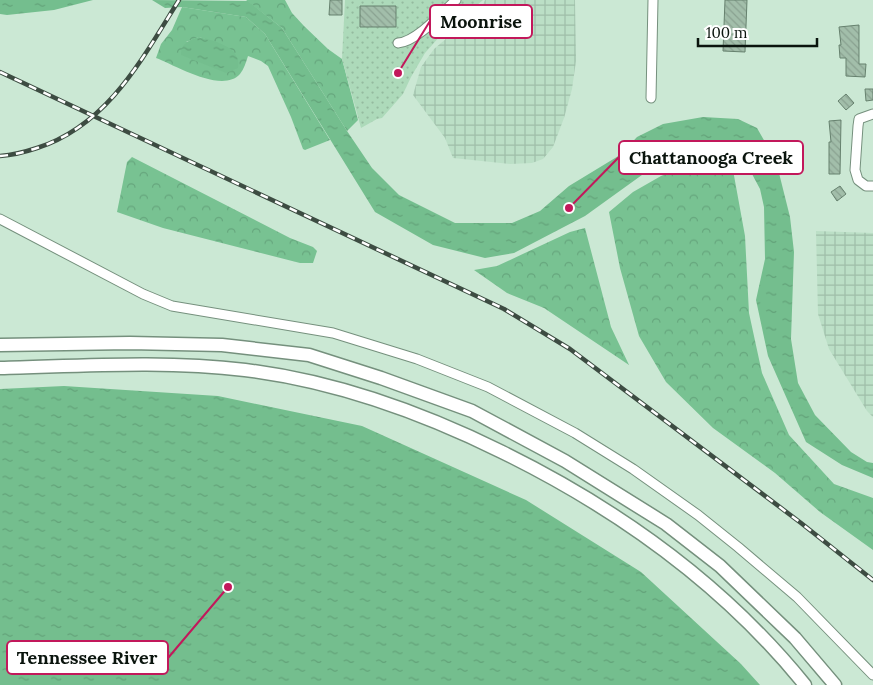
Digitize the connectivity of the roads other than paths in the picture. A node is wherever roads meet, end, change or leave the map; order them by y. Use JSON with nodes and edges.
{"nodes":[{"id":1,"x":456,"y":0,"type":"edge"},
{"id":2,"x":653,"y":0,"type":"edge"},
{"id":3,"x":398,"y":43,"type":"dead end"},
{"id":4,"x":651,"y":98,"type":"dead end"},
{"id":5,"x":873,"y":114,"type":"edge"},
{"id":6,"x":873,"y":186,"type":"edge"},
{"id":7,"x":0,"y":219,"type":"edge"},
{"id":8,"x":0,"y":346,"type":"edge"},
{"id":9,"x":0,"y":368,"type":"edge"},
{"id":10,"x":873,"y":676,"type":"edge"},
{"id":11,"x":805,"y":685,"type":"edge"},
{"id":12,"x":836,"y":685,"type":"edge"}],
"edges":[{"from":1,"to":3,"type":"street"},
{"from":2,"to":4,"type":"street"},
{"from":5,"to":6,"type":"street"},
{"from":7,"to":10,"type":"street"},
{"from":8,"to":12,"type":"highway"},
{"from":9,"to":11,"type":"highway"}]}
